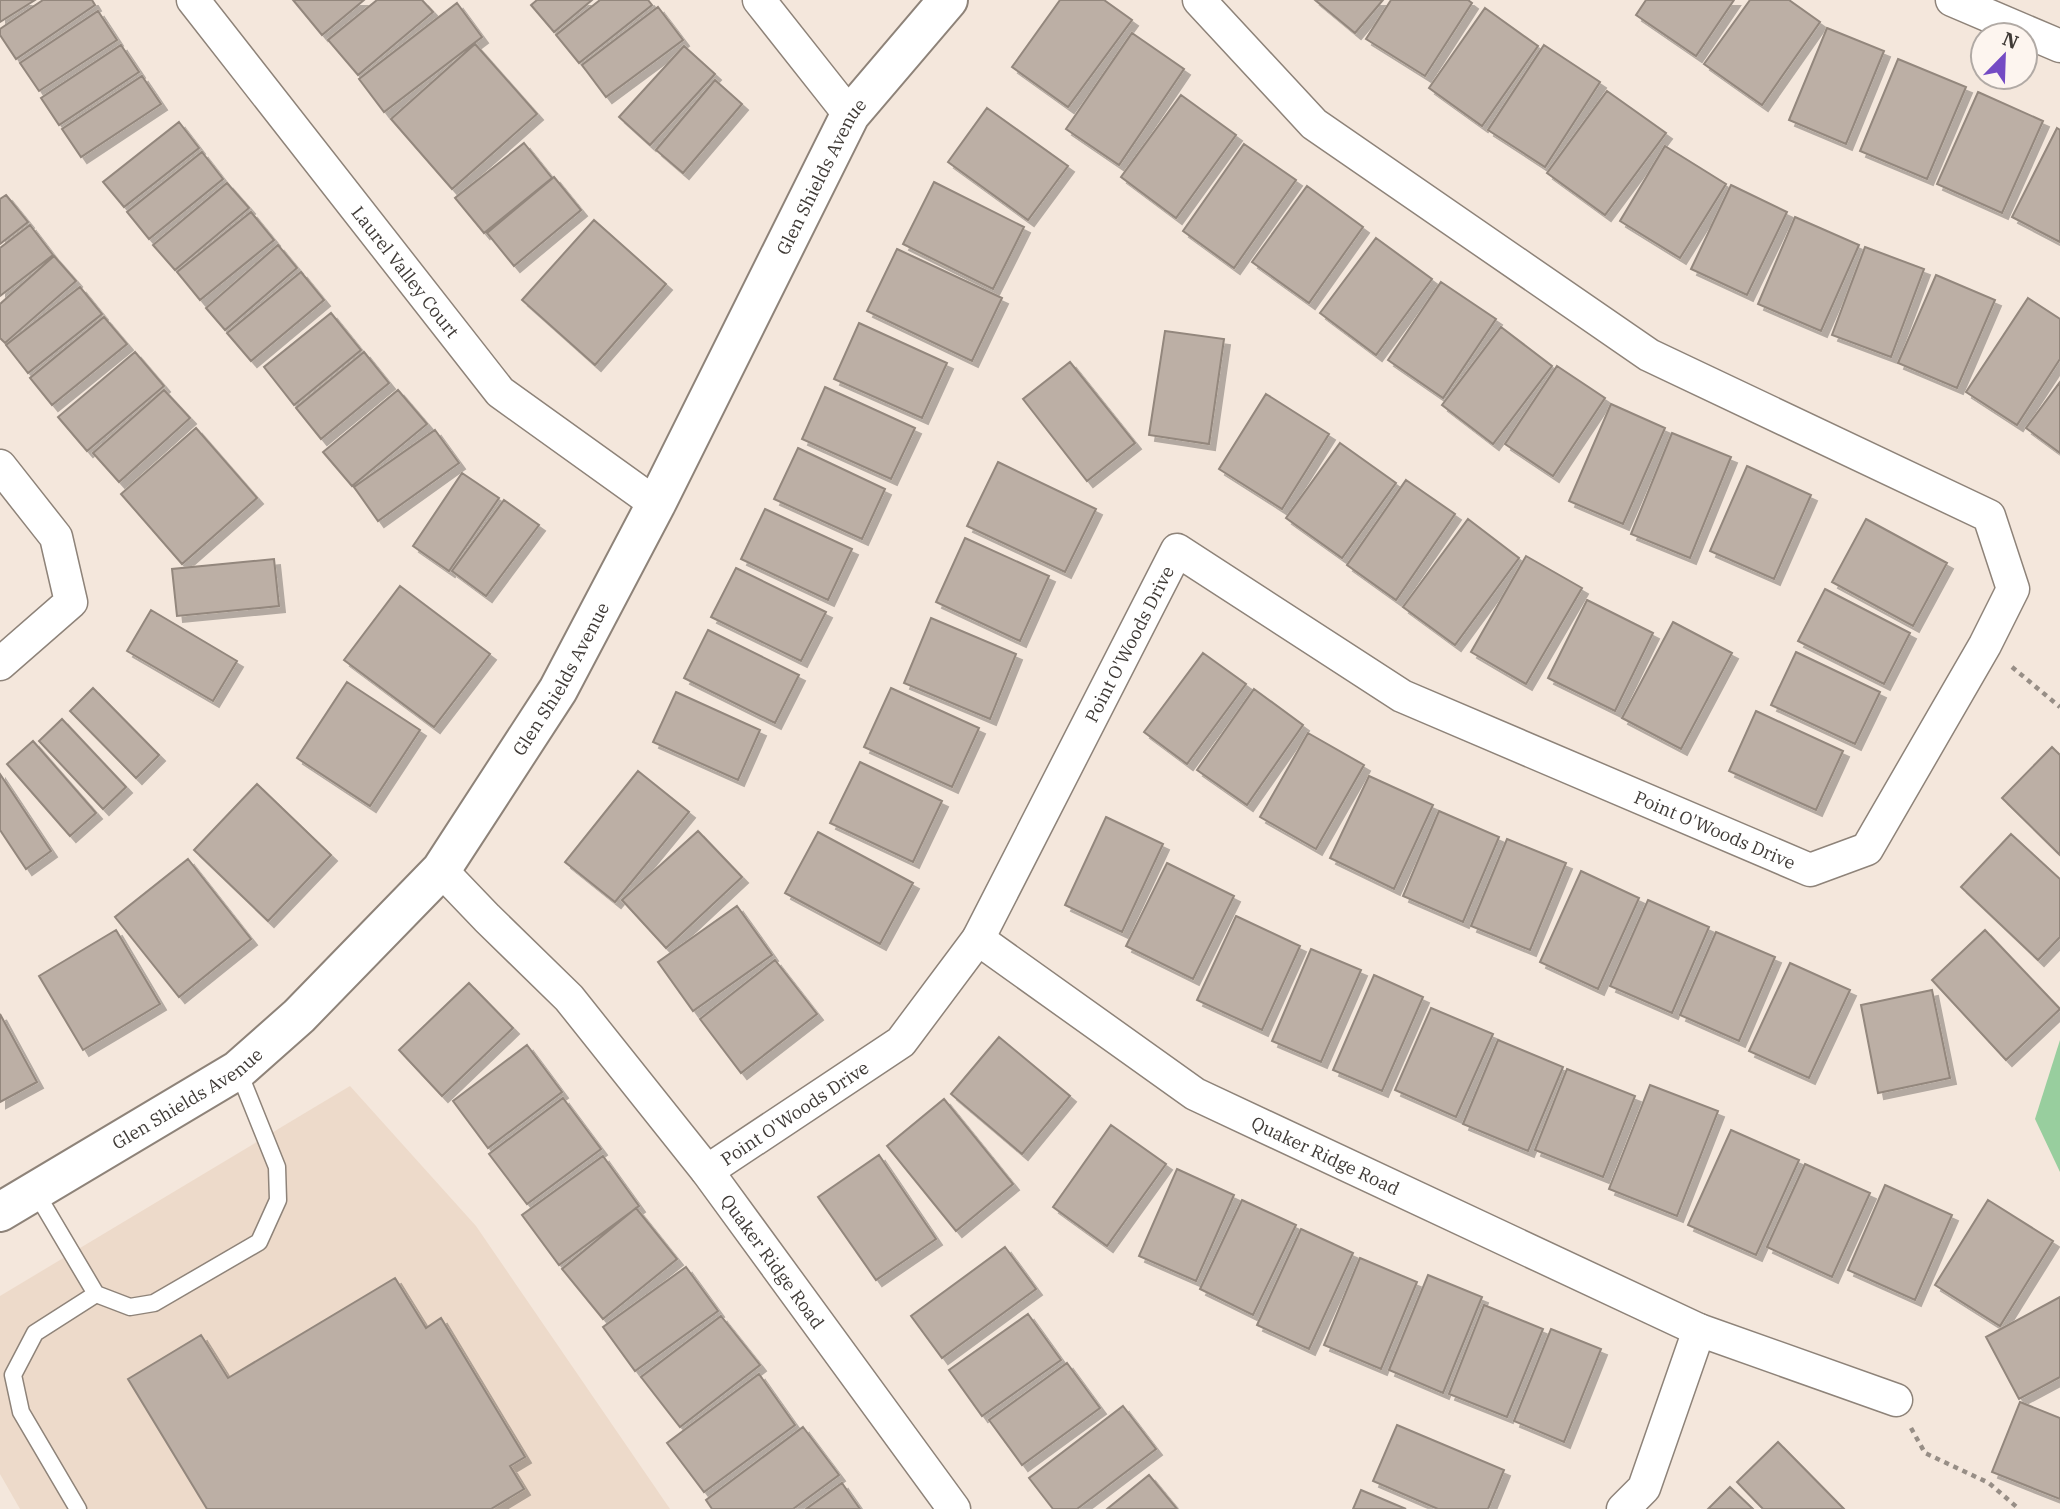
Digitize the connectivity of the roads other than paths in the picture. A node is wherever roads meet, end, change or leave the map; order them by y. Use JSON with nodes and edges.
{"nodes":[{"id":1,"x":193,"y":0,"type":"edge"},
{"id":2,"x":759,"y":0,"type":"edge"},
{"id":3,"x":948,"y":0,"type":"edge"},
{"id":4,"x":1199,"y":0,"type":"edge"},
{"id":5,"x":1952,"y":0,"type":"edge"},
{"id":6,"x":2060,"y":46,"type":"edge"},
{"id":7,"x":850,"y":115,"type":"junction"},
{"id":8,"x":0,"y":466,"type":"edge"},
{"id":9,"x":656,"y":504,"type":"junction"},
{"id":10,"x":0,"y":664,"type":"edge"},
{"id":11,"x":441,"y":870,"type":"junction"},
{"id":12,"x":978,"y":939,"type":"junction"},
{"id":13,"x":238,"y":1070,"type":"junction"},
{"id":14,"x":707,"y":1171,"type":"junction"},
{"id":15,"x":35,"y":1191,"type":"junction"},
{"id":16,"x":0,"y":1212,"type":"edge"},
{"id":17,"x":96,"y":1294,"type":"junction"},
{"id":18,"x":1699,"y":1330,"type":"junction"},
{"id":19,"x":1896,"y":1400,"type":"road end"},
{"id":20,"x":78,"y":1509,"type":"edge"},
{"id":21,"x":954,"y":1509,"type":"edge"},
{"id":22,"x":1623,"y":1509,"type":"edge"}],
"edges":[{"from":1,"to":9,"type":"street","name":"Laurel Valley Court"},
{"from":2,"to":7,"type":"street"},
{"from":3,"to":7,"type":"street","name":"Glen Shields Avenue"},
{"from":4,"to":12,"type":"street","name":"Point O'Woods Drive"},
{"from":5,"to":6,"type":"street"},
{"from":7,"to":9,"type":"street","name":"Glen Shields Avenue"},
{"from":8,"to":10,"type":"street"},
{"from":9,"to":11,"type":"street","name":"Glen Shields Avenue"},
{"from":11,"to":13,"type":"street","name":"Glen Shields Avenue"},
{"from":11,"to":14,"type":"street","name":"Quaker Ridge Road"},
{"from":12,"to":14,"type":"street","name":"Point O'Woods Drive"},
{"from":12,"to":18,"type":"street","name":"Quaker Ridge Road"},
{"from":13,"to":15,"type":"street","name":"Glen Shields Avenue"},
{"from":13,"to":17,"type":"lane"},
{"from":14,"to":21,"type":"street","name":"Quaker Ridge Road"},
{"from":15,"to":16,"type":"street","name":"Glen Shields Avenue"},
{"from":15,"to":17,"type":"lane"},
{"from":17,"to":20,"type":"lane"},
{"from":18,"to":19,"type":"street","name":"Quaker Ridge Road"},
{"from":18,"to":22,"type":"street"}]}
